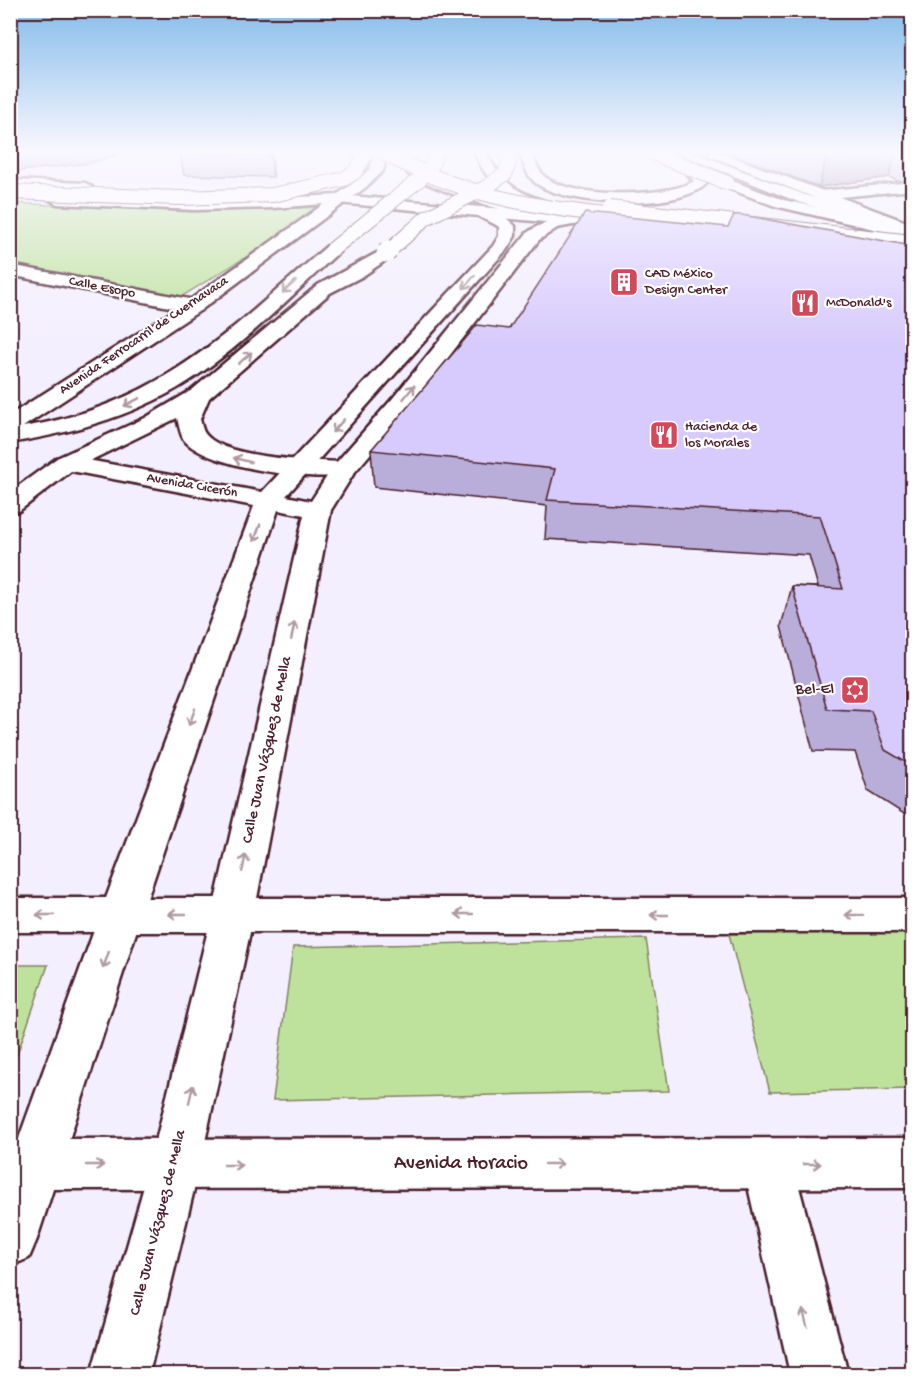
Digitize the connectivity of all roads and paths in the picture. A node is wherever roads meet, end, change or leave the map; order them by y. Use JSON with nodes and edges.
{"nodes":[{"id":1,"x":314,"y":217,"type":"edge"},
{"id":2,"x":373,"y":217,"type":"edge"},
{"id":3,"x":397,"y":217,"type":"edge"},
{"id":4,"x":431,"y":217,"type":"edge"},
{"id":5,"x":493,"y":217,"type":"edge"},
{"id":6,"x":538,"y":217,"type":"edge"},
{"id":7,"x":559,"y":217,"type":"edge"},
{"id":8,"x":594,"y":217,"type":"edge"},
{"id":9,"x":618,"y":217,"type":"edge"},
{"id":10,"x":695,"y":217,"type":"edge"},
{"id":11,"x":844,"y":217,"type":"edge"},
{"id":12,"x":860,"y":217,"type":"edge"},
{"id":13,"x":875,"y":217,"type":"edge"},
{"id":14,"x":578,"y":220,"type":"junction"},
{"id":15,"x":391,"y":222,"type":"dead end"},
{"id":16,"x":648,"y":228,"type":"edge"},
{"id":17,"x":670,"y":231,"type":"edge"},
{"id":18,"x":912,"y":231,"type":"edge"},
{"id":19,"x":765,"y":236,"type":"junction"},
{"id":20,"x":912,"y":242,"type":"edge"},
{"id":21,"x":499,"y":249,"type":"junction"},
{"id":22,"x":912,"y":249,"type":"edge"},
{"id":23,"x":358,"y":250,"type":"dead end"},
{"id":24,"x":522,"y":252,"type":"junction"},
{"id":25,"x":912,"y":255,"type":"edge"},
{"id":26,"x":10,"y":270,"type":"edge"},
{"id":27,"x":324,"y":289,"type":"junction"},
{"id":28,"x":194,"y":306,"type":"junction"},
{"id":29,"x":200,"y":395,"type":"junction"},
{"id":30,"x":10,"y":425,"type":"edge"},
{"id":31,"x":10,"y":436,"type":"edge"},
{"id":32,"x":66,"y":463,"type":"junction"},
{"id":33,"x":300,"y":468,"type":"junction"},
{"id":34,"x":344,"y":469,"type":"junction"},
{"id":35,"x":269,"y":500,"type":"junction"},
{"id":36,"x":10,"y":505,"type":"edge"},
{"id":37,"x":318,"y":510,"type":"junction"},
{"id":38,"x":121,"y":914,"type":"junction"},
{"id":39,"x":233,"y":914,"type":"junction"},
{"id":40,"x":10,"y":915,"type":"edge"},
{"id":41,"x":912,"y":915,"type":"edge"},
{"id":42,"x":912,"y":1163,"type":"edge"},
{"id":43,"x":768,"y":1164,"type":"junction"},
{"id":44,"x":24,"y":1165,"type":"edge"},
{"id":45,"x":175,"y":1165,"type":"junction"},
{"id":46,"x":10,"y":1239,"type":"edge"},
{"id":47,"x":120,"y":1374,"type":"edge"},
{"id":48,"x":819,"y":1374,"type":"edge"}],
"edges":[{"from":1,"to":28,"type":"main road","name":"Avenida Ferrocarril de Cuernavaca"},
{"from":2,"to":31,"type":"main road","one_way":true,"bridge":true},
{"from":3,"to":15,"type":"main road"},
{"from":4,"to":27,"type":"main road","bridge":true},
{"from":5,"to":21,"type":"main road"},
{"from":6,"to":14,"type":"main road"},
{"from":7,"to":14,"type":"main road"},
{"from":8,"to":19,"type":"main road"},
{"from":9,"to":22,"type":"main road","bridge":true},
{"from":10,"to":20,"type":"main road","bridge":true},
{"from":11,"to":18,"type":"main road","bridge":true},
{"from":12,"to":18,"type":"main road"},
{"from":13,"to":18,"type":"main road"},
{"from":14,"to":16,"type":"main road"},
{"from":14,"to":24,"type":"main road","name":"Calle Juan Vázquez de Mella"},
{"from":17,"to":19,"type":"main road"},
{"from":19,"to":25,"type":"main road"},
{"from":21,"to":24,"type":"main road"},
{"from":21,"to":33,"type":"main road","one_way":true},
{"from":23,"to":27,"type":"main road"},
{"from":34,"to":24,"type":"main road","name":"Calle Juan Vázquez de Mella","one_way":true},
{"from":26,"to":28,"type":"main road","name":"Calle Esopo"},
{"from":29,"to":27,"type":"main road","one_way":true},
{"from":28,"to":30,"type":"main road","name":"Avenida Ferrocarril de Cuernavaca"},
{"from":29,"to":32,"type":"main road"},
{"from":33,"to":29,"type":"main road","one_way":true},
{"from":32,"to":35,"type":"main road","name":"Avenida Cicerón"},
{"from":32,"to":36,"type":"main road"},
{"from":33,"to":34,"type":"main road"},
{"from":33,"to":35,"type":"main road"},
{"from":34,"to":37,"type":"main road","name":"Calle Juan Vázquez de Mella"},
{"from":35,"to":37,"type":"main road","name":"Avenida Cicerón"},
{"from":35,"to":38,"type":"main road","one_way":true},
{"from":39,"to":37,"type":"main road","name":"Calle Juan Vázquez de Mella","one_way":true},
{"from":39,"to":38,"type":"main road","one_way":true},
{"from":38,"to":40,"type":"main road","one_way":true},
{"from":38,"to":44,"type":"main road","one_way":true},
{"from":41,"to":39,"type":"main road","one_way":true},
{"from":45,"to":39,"type":"main road","name":"Calle Juan Vázquez de Mella","one_way":true},
{"from":43,"to":42,"type":"main road","name":"Avenida Horacio","one_way":true},
{"from":45,"to":43,"type":"main road","name":"Avenida Horacio","one_way":true},
{"from":48,"to":43,"type":"main road","one_way":true},
{"from":44,"to":45,"type":"main road","name":"Avenida Horacio","one_way":true},
{"from":44,"to":46,"type":"main road"},
{"from":45,"to":47,"type":"main road","name":"Calle Juan Vázquez de Mella"}]}
